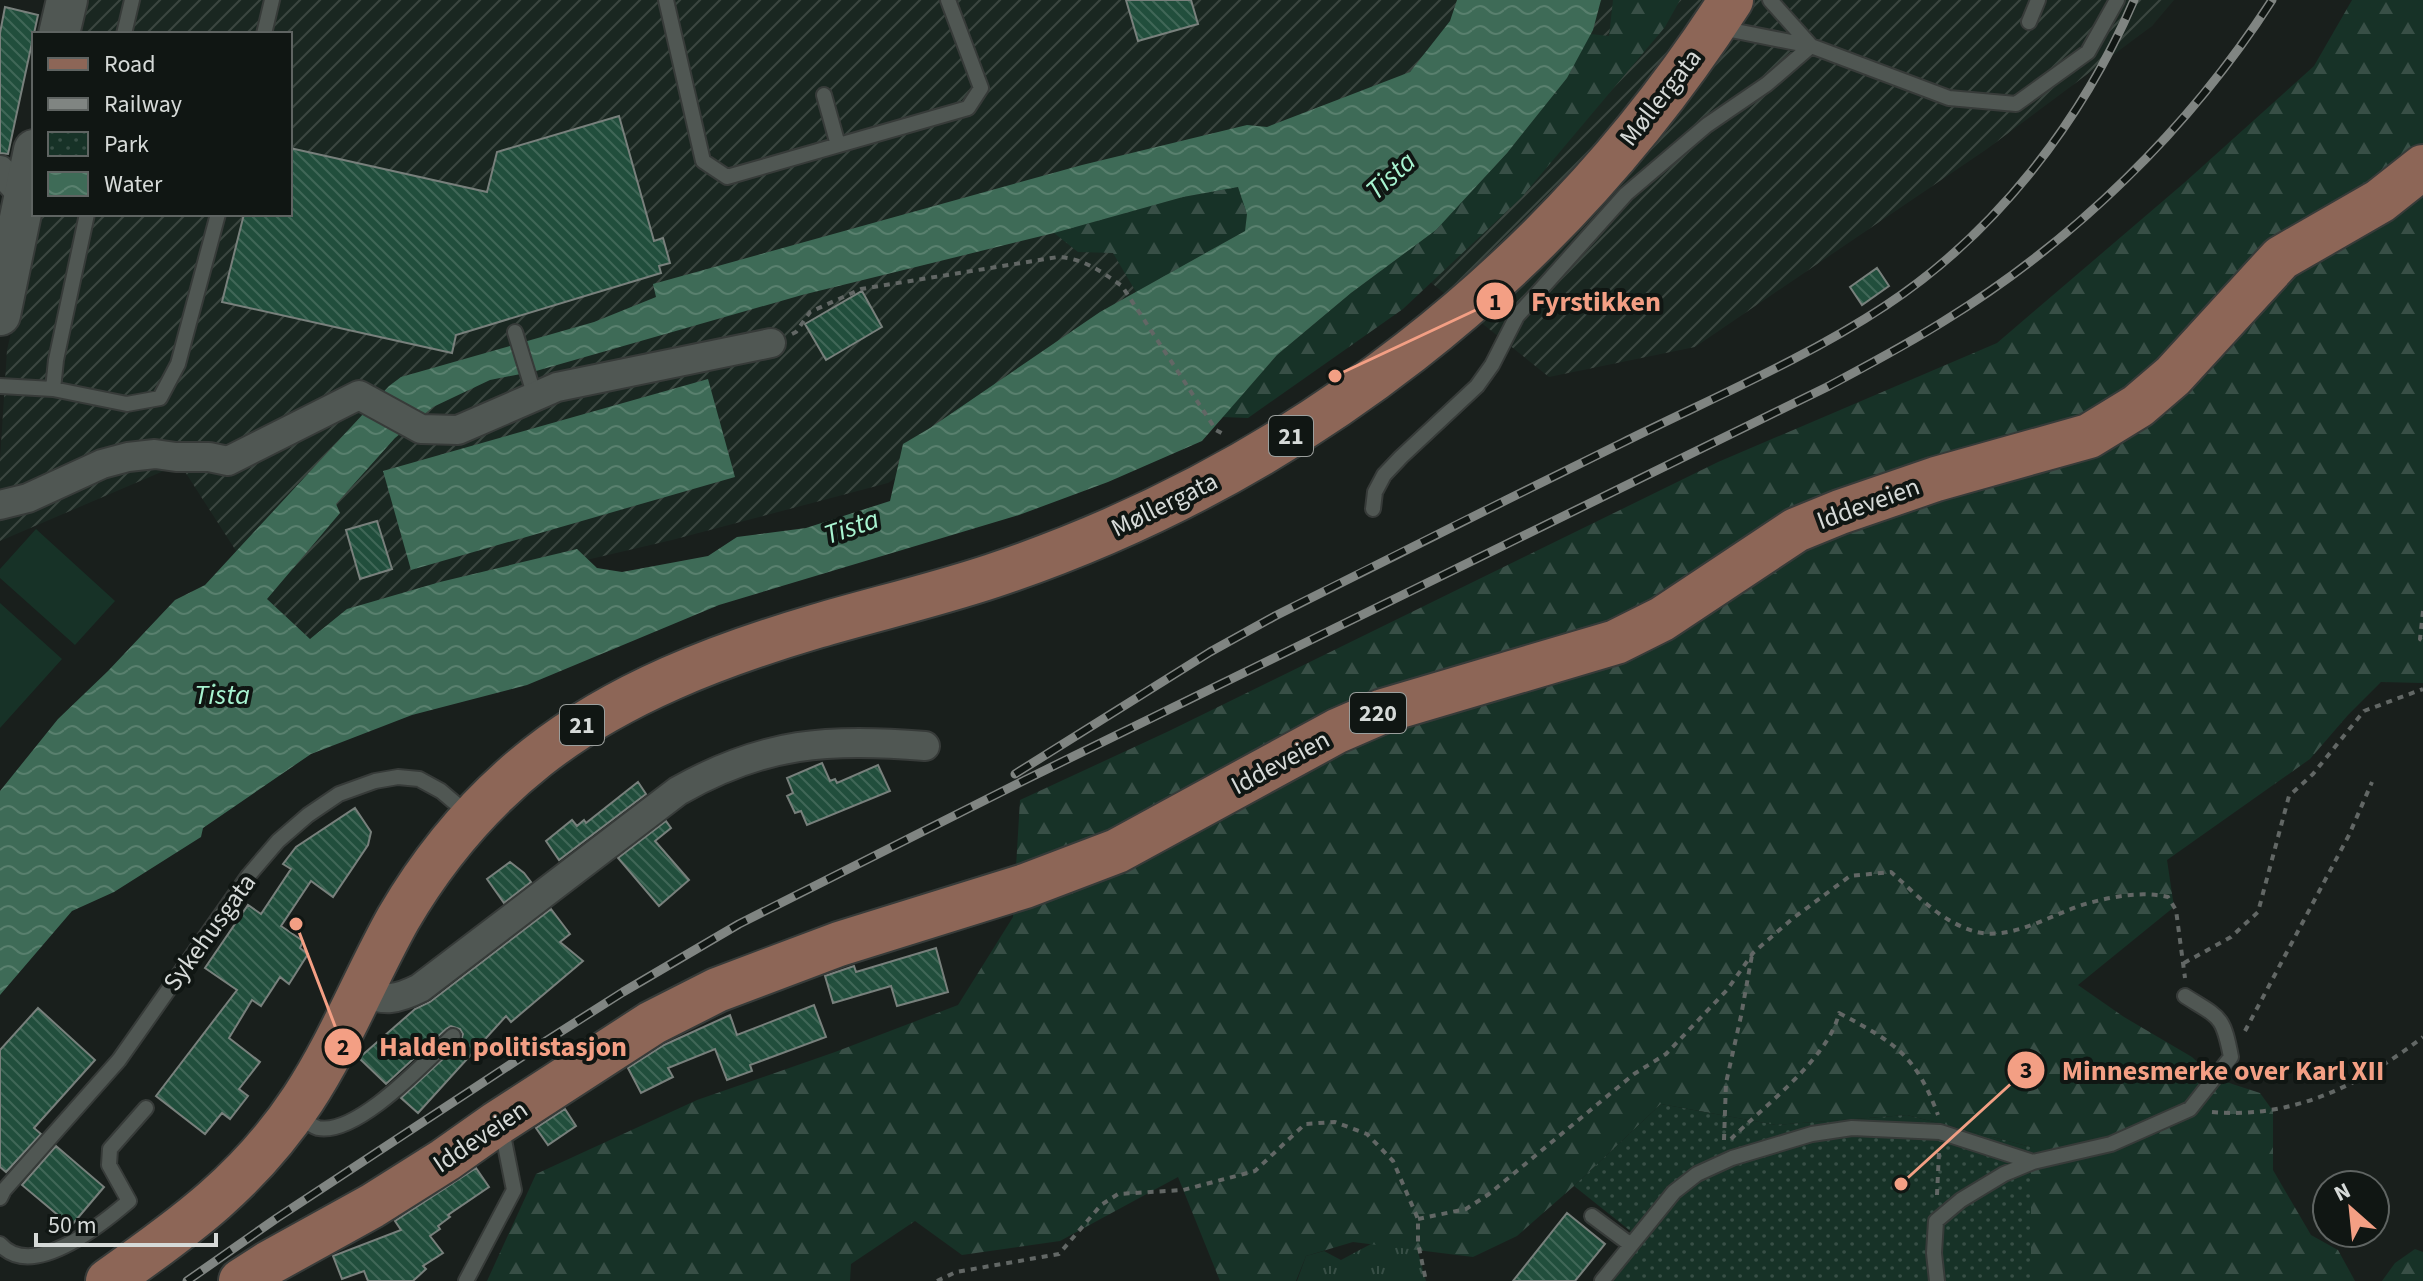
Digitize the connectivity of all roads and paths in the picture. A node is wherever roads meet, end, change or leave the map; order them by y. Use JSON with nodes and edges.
{"nodes":[{"id":1,"x":132,"y":0,"type":"edge"},
{"id":2,"x":272,"y":0,"type":"edge"},
{"id":3,"x":666,"y":0,"type":"edge"},
{"id":4,"x":948,"y":0,"type":"edge"},
{"id":5,"x":1770,"y":0,"type":"edge"},
{"id":6,"x":2038,"y":0,"type":"edge"},
{"id":7,"x":2117,"y":0,"type":"edge"},
{"id":8,"x":1722,"y":13,"type":"edge"},
{"id":9,"x":2029,"y":22,"type":"dead end"},
{"id":10,"x":124,"y":32,"type":"edge"},
{"id":11,"x":264,"y":32,"type":"edge"},
{"id":12,"x":1811,"y":46,"type":"junction"},
{"id":13,"x":824,"y":95,"type":"dead end"},
{"id":14,"x":838,"y":145,"type":"junction"},
{"id":15,"x":32,"y":153,"type":"edge"},
{"id":16,"x":2423,"y":167,"type":"edge"},
{"id":17,"x":12,"y":183,"type":"edge"},
{"id":18,"x":87,"y":216,"type":"edge"},
{"id":19,"x":217,"y":216,"type":"edge"},
{"id":20,"x":0,"y":315,"type":"edge"},
{"id":21,"x":515,"y":332,"type":"dead end"},
{"id":22,"x":771,"y":343,"type":"joint"},
{"id":23,"x":0,"y":386,"type":"edge"},
{"id":24,"x":531,"y":388,"type":"junction"},
{"id":25,"x":53,"y":389,"type":"junction"},
{"id":26,"x":1216,"y":430,"type":"dead end"},
{"id":27,"x":0,"y":505,"type":"edge"},
{"id":28,"x":1373,"y":509,"type":"dead end"},
{"id":29,"x":2423,"y":611,"type":"edge"},
{"id":30,"x":2423,"y":641,"type":"edge"},
{"id":31,"x":2423,"y":689,"type":"edge"},
{"id":32,"x":925,"y":746,"type":"dead end"},
{"id":33,"x":2372,"y":782,"type":"dead end"},
{"id":34,"x":472,"y":817,"type":"junction"},
{"id":35,"x":1753,"y":953,"type":"junction"},
{"id":36,"x":2184,"y":963,"type":"junction"},
{"id":37,"x":360,"y":993,"type":"junction"},
{"id":38,"x":2185,"y":996,"type":"joint"},
{"id":39,"x":453,"y":1036,"type":"dead end"},
{"id":40,"x":2423,"y":1037,"type":"edge"},
{"id":41,"x":2231,"y":1057,"type":"junction"},
{"id":42,"x":146,"y":1108,"type":"dead end"},
{"id":43,"x":2190,"y":1109,"type":"junction"},
{"id":44,"x":293,"y":1113,"type":"junction"},
{"id":45,"x":496,"y":1124,"type":"junction"},
{"id":46,"x":1940,"y":1132,"type":"junction"},
{"id":47,"x":2033,"y":1162,"type":"junction"},
{"id":48,"x":0,"y":1198,"type":"edge"},
{"id":49,"x":1592,"y":1216,"type":"dead end"},
{"id":50,"x":1418,"y":1219,"type":"junction"},
{"id":51,"x":1936,"y":1221,"type":"junction"},
{"id":52,"x":0,"y":1244,"type":"edge"},
{"id":53,"x":1631,"y":1245,"type":"junction"},
{"id":54,"x":108,"y":1281,"type":"edge"},
{"id":55,"x":241,"y":1281,"type":"edge"},
{"id":56,"x":466,"y":1281,"type":"edge"},
{"id":57,"x":937,"y":1281,"type":"edge"},
{"id":58,"x":1426,"y":1281,"type":"edge"},
{"id":59,"x":1602,"y":1281,"type":"edge"},
{"id":60,"x":1937,"y":1281,"type":"edge"}],
"edges":[{"from":1,"to":10,"type":"lane"},
{"from":2,"to":11,"type":"lane"},
{"from":3,"to":14,"type":"lane"},
{"from":4,"to":14,"type":"lane"},
{"from":5,"to":12,"type":"lane"},
{"from":6,"to":9,"type":"lane"},
{"from":7,"to":12,"type":"lane"},
{"from":8,"to":12,"type":"lane"},
{"from":8,"to":34,"type":"main road","name":"Møllergata","number":"21"},
{"from":12,"to":28,"type":"lane"},
{"from":13,"to":14,"type":"lane"},
{"from":15,"to":17,"type":"street"},
{"from":16,"to":45,"type":"main road","name":"Iddeveien","number":"220"},
{"from":17,"to":20,"type":"street"},
{"from":18,"to":25,"type":"lane"},
{"from":19,"to":25,"type":"lane"},
{"from":21,"to":24,"type":"lane"},
{"from":22,"to":24,"type":"street"},
{"from":22,"to":26,"type":"path"},
{"from":23,"to":25,"type":"lane"},
{"from":24,"to":27,"type":"street"},
{"from":29,"to":30,"type":"path"},
{"from":31,"to":36,"type":"path"},
{"from":32,"to":37,"type":"street"},
{"from":33,"to":41,"type":"path"},
{"from":34,"to":37,"type":"main road","number":"21"},
{"from":34,"to":48,"type":"lane","name":"Sykehusgata"},
{"from":35,"to":36,"type":"path"},
{"from":35,"to":46,"type":"path"},
{"from":35,"to":50,"type":"path"},
{"from":36,"to":38,"type":"path"},
{"from":37,"to":44,"type":"main road","number":"21"},
{"from":38,"to":41,"type":"lane"},
{"from":39,"to":44,"type":"lane"},
{"from":40,"to":43,"type":"path"},
{"from":41,"to":43,"type":"lane"},
{"from":42,"to":52,"type":"lane"},
{"from":43,"to":47,"type":"lane"},
{"from":44,"to":54,"type":"main road","number":"21"},
{"from":45,"to":55,"type":"main road","name":"Iddeveien","number":"220"},
{"from":45,"to":56,"type":"lane"},
{"from":46,"to":47,"type":"lane"},
{"from":46,"to":51,"type":"path"},
{"from":46,"to":53,"type":"lane"},
{"from":47,"to":51,"type":"lane"},
{"from":49,"to":53,"type":"lane"},
{"from":50,"to":57,"type":"path"},
{"from":50,"to":58,"type":"path"},
{"from":51,"to":60,"type":"lane"},
{"from":53,"to":59,"type":"lane"}]}
